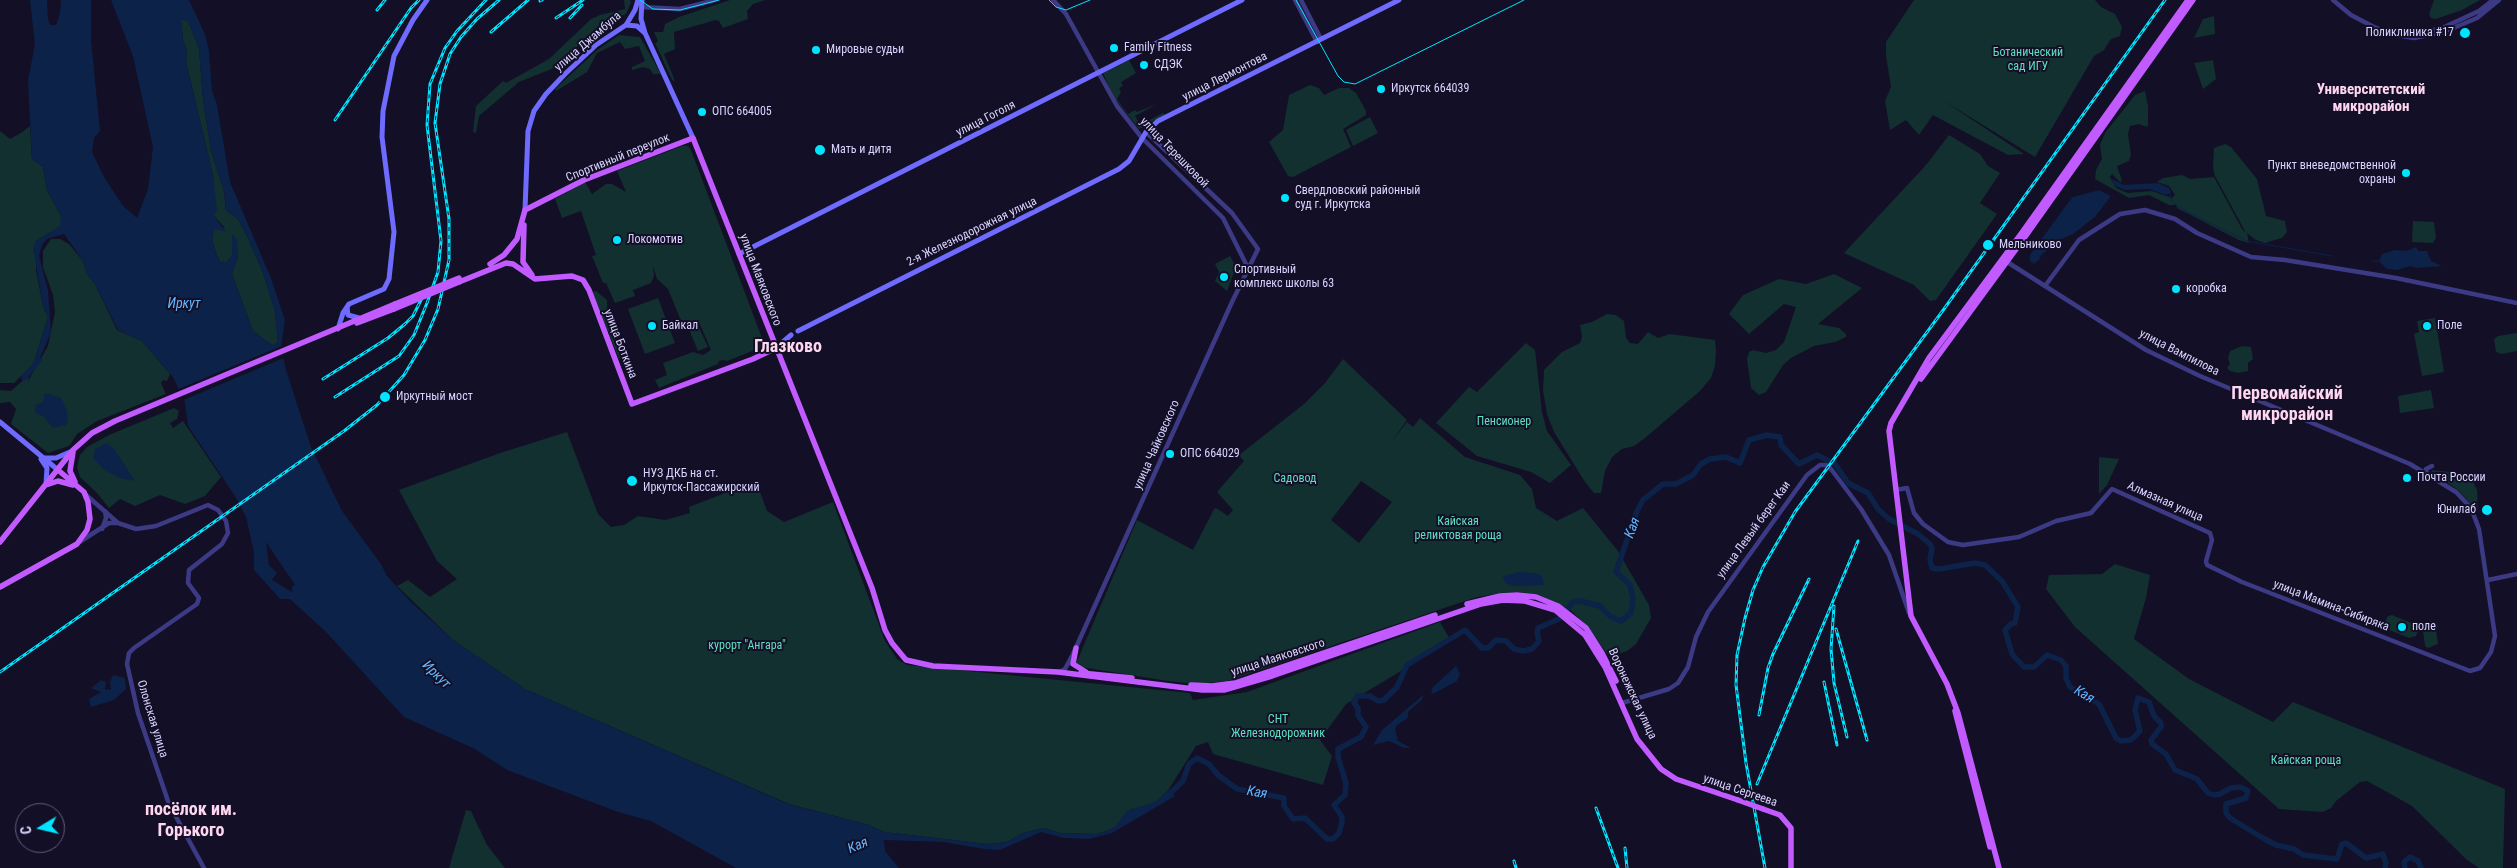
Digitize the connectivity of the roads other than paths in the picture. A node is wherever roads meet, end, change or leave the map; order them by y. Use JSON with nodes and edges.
{"nodes":[{"id":1,"x":428,"y":0,"type":"edge"},
{"id":2,"x":715,"y":0,"type":"edge"},
{"id":3,"x":1053,"y":0,"type":"edge"},
{"id":4,"x":1242,"y":0,"type":"edge"},
{"id":5,"x":1295,"y":0,"type":"edge"},
{"id":6,"x":1301,"y":0,"type":"edge"},
{"id":7,"x":1399,"y":0,"type":"edge"},
{"id":8,"x":2188,"y":0,"type":"edge"},
{"id":9,"x":2193,"y":0,"type":"edge"},
{"id":10,"x":2334,"y":0,"type":"edge"},
{"id":11,"x":2493,"y":0,"type":"edge"},
{"id":12,"x":2498,"y":0,"type":"edge"},
{"id":13,"x":640,"y":2,"type":"edge"},
{"id":14,"x":626,"y":24,"type":"junction"},
{"id":15,"x":2371,"y":24,"type":"junction"},
{"id":16,"x":646,"y":33,"type":"junction"},
{"id":17,"x":1319,"y":40,"type":"junction"},
{"id":18,"x":1099,"y":74,"type":"junction"},
{"id":19,"x":1146,"y":132,"type":"junction"},
{"id":20,"x":693,"y":138,"type":"junction"},
{"id":21,"x":1142,"y":138,"type":"junction"},
{"id":22,"x":524,"y":210,"type":"junction"},
{"id":23,"x":1258,"y":249,"type":"joint"},
{"id":24,"x":739,"y":254,"type":"junction"},
{"id":25,"x":2005,"y":260,"type":"junction"},
{"id":26,"x":1248,"y":268,"type":"junction"},
{"id":27,"x":541,"y":279,"type":"junction"},
{"id":28,"x":459,"y":280,"type":"junction"},
{"id":29,"x":2045,"y":286,"type":"junction"},
{"id":30,"x":2517,"y":303,"type":"edge"},
{"id":31,"x":347,"y":307,"type":"junction"},
{"id":32,"x":394,"y":307,"type":"junction"},
{"id":33,"x":363,"y":317,"type":"junction"},
{"id":34,"x":338,"y":330,"type":"junction"},
{"id":35,"x":798,"y":331,"type":"dead end"},
{"id":36,"x":791,"y":335,"type":"dead end"},
{"id":37,"x":776,"y":348,"type":"junction"},
{"id":38,"x":0,"y":422,"type":"edge"},
{"id":39,"x":73,"y":450,"type":"junction"},
{"id":40,"x":36,"y":453,"type":"junction"},
{"id":41,"x":2432,"y":466,"type":"dead end"},
{"id":42,"x":58,"y":470,"type":"junction"},
{"id":43,"x":2427,"y":475,"type":"junction"},
{"id":44,"x":45,"y":485,"type":"junction"},
{"id":45,"x":81,"y":490,"type":"junction"},
{"id":46,"x":1896,"y":490,"type":"junction"},
{"id":47,"x":105,"y":510,"type":"junction"},
{"id":48,"x":118,"y":523,"type":"junction"},
{"id":49,"x":102,"y":529,"type":"junction"},
{"id":50,"x":0,"y":542,"type":"edge"},
{"id":51,"x":77,"y":544,"type":"junction"},
{"id":52,"x":2206,"y":563,"type":"joint"},
{"id":53,"x":28,"y":564,"type":"dead end"},
{"id":54,"x":26,"y":573,"type":"junction"},
{"id":55,"x":2517,"y":574,"type":"edge"},
{"id":56,"x":1905,"y":575,"type":"junction"},
{"id":57,"x":1896,"y":577,"type":"junction"},
{"id":58,"x":2488,"y":580,"type":"junction"},
{"id":59,"x":0,"y":587,"type":"edge"},
{"id":60,"x":1556,"y":608,"type":"junction"},
{"id":61,"x":1911,"y":616,"type":"junction"},
{"id":62,"x":1076,"y":648,"type":"junction"},
{"id":63,"x":2480,"y":668,"type":"joint"},
{"id":64,"x":1058,"y":672,"type":"junction"},
{"id":65,"x":1088,"y":673,"type":"junction"},
{"id":66,"x":1077,"y":674,"type":"junction"},
{"id":67,"x":1623,"y":702,"type":"junction"},
{"id":68,"x":1954,"y":706,"type":"junction"},
{"id":69,"x":1648,"y":754,"type":"joint"},
{"id":70,"x":204,"y":868,"type":"edge"},
{"id":71,"x":1791,"y":868,"type":"edge"},
{"id":72,"x":1995,"y":868,"type":"edge"},
{"id":73,"x":1999,"y":868,"type":"edge"}],
"edges":[{"from":1,"to":31,"type":"main road"},
{"from":2,"to":13,"type":"street"},
{"from":3,"to":18,"type":"street","name":"улица Терешковой"},
{"from":4,"to":18,"type":"main road","name":"улица Гоголя"},
{"from":5,"to":17,"type":"street"},
{"from":6,"to":17,"type":"street"},
{"from":7,"to":17,"type":"main road","name":"улица Лермонтова"},
{"from":8,"to":25,"type":"main road"},
{"from":9,"to":25,"type":"main road"},
{"from":10,"to":15,"type":"street"},
{"from":11,"to":15,"type":"street"},
{"from":12,"to":15,"type":"street"},
{"from":13,"to":14,"type":"main road","name":"улица Джамбула"},
{"from":13,"to":16,"type":"main road","name":"улица Маяковского"},
{"from":14,"to":16,"type":"main road"},
{"from":14,"to":22,"type":"main road","name":"улица Джамбула"},
{"from":16,"to":20,"type":"main road","name":"улица Маяковского"},
{"from":17,"to":19,"type":"main road","name":"улица Лермонтова"},
{"from":18,"to":21,"type":"street","name":"улица Терешковой"},
{"from":18,"to":24,"type":"main road","name":"улица Гоголя"},
{"from":19,"to":21,"type":"main road","name":"улица Лермонтова"},
{"from":19,"to":23,"type":"street","name":"улица Терешковой"},
{"from":20,"to":22,"type":"main road","name":"Спортивный переулок"},
{"from":20,"to":24,"type":"main road","name":"улица Маяковского"},
{"from":21,"to":26,"type":"street","name":"улица Терешковой"},
{"from":21,"to":35,"type":"main road","name":"2-я Железнодорожная улица"},
{"from":22,"to":27,"type":"main road","name":"улица Джамбула"},
{"from":22,"to":28,"type":"main road","name":"улица Джамбула"},
{"from":23,"to":26,"type":"street","name":"улица Чайковского"},
{"from":24,"to":37,"type":"main road","name":"улица Маяковского"},
{"from":25,"to":29,"type":"street","name":"улица Вампилова"},
{"from":25,"to":46,"type":"main road"},
{"from":26,"to":62,"type":"street","name":"улица Чайковского"},
{"from":27,"to":28,"type":"main road"},
{"from":27,"to":37,"type":"main road","name":"улица Боткина"},
{"from":28,"to":32,"type":"main road","bridge":true},
{"from":29,"to":30,"type":"street"},
{"from":29,"to":43,"type":"street","name":"улица Вампилова"},
{"from":31,"to":33,"type":"main road"},
{"from":31,"to":34,"type":"main road"},
{"from":32,"to":33,"type":"main road"},
{"from":32,"to":34,"type":"main road"},
{"from":33,"to":34,"type":"main road"},
{"from":34,"to":39,"type":"main road"},
{"from":36,"to":37,"type":"main road"},
{"from":37,"to":64,"type":"main road","name":"улица Маяковского"},
{"from":38,"to":40,"type":"main road"},
{"from":39,"to":40,"type":"main road"},
{"from":39,"to":42,"type":"main road"},
{"from":39,"to":45,"type":"main road"},
{"from":40,"to":42,"type":"main road"},
{"from":40,"to":44,"type":"main road"},
{"from":41,"to":43,"type":"street"},
{"from":42,"to":44,"type":"main road"},
{"from":42,"to":45,"type":"main road"},
{"from":43,"to":58,"type":"street","name":"улица Вампилова"},
{"from":44,"to":45,"type":"main road"},
{"from":44,"to":50,"type":"main road"},
{"from":45,"to":47,"type":"street"},
{"from":45,"to":51,"type":"main road"},
{"from":46,"to":52,"type":"street","name":"Алмазная улица"},
{"from":46,"to":56,"type":"main road"},
{"from":47,"to":48,"type":"street"},
{"from":47,"to":49,"type":"street"},
{"from":48,"to":49,"type":"street"},
{"from":48,"to":70,"type":"street","name":"Олонская улица"},
{"from":49,"to":51,"type":"street"},
{"from":51,"to":54,"type":"main road"},
{"from":52,"to":63,"type":"street","name":"улица Мамина-Сибиряка"},
{"from":53,"to":54,"type":"main road"},
{"from":54,"to":59,"type":"main road"},
{"from":55,"to":58,"type":"street"},
{"from":56,"to":57,"type":"street"},
{"from":56,"to":61,"type":"main road"},
{"from":57,"to":61,"type":"street"},
{"from":57,"to":67,"type":"street","name":"улица Левый берег Каи"},
{"from":58,"to":63,"type":"street","name":"улица Вампилова"},
{"from":60,"to":65,"type":"main road","name":"улица Маяковского"},
{"from":60,"to":66,"type":"main road","name":"улица Маяковского"},
{"from":60,"to":67,"type":"main road","name":"Воронежская улица"},
{"from":61,"to":68,"type":"main road"},
{"from":62,"to":64,"type":"street","name":"улица Чайковского"},
{"from":62,"to":65,"type":"main road"},
{"from":64,"to":66,"type":"main road","name":"улица Маяковского"},
{"from":65,"to":66,"type":"main road","name":"улица Маяковского"},
{"from":67,"to":69,"type":"main road","name":"Воронежская улица"},
{"from":68,"to":72,"type":"main road"},
{"from":68,"to":73,"type":"main road"},
{"from":69,"to":71,"type":"main road","name":"улица Сергеева","bridge":true}]}
